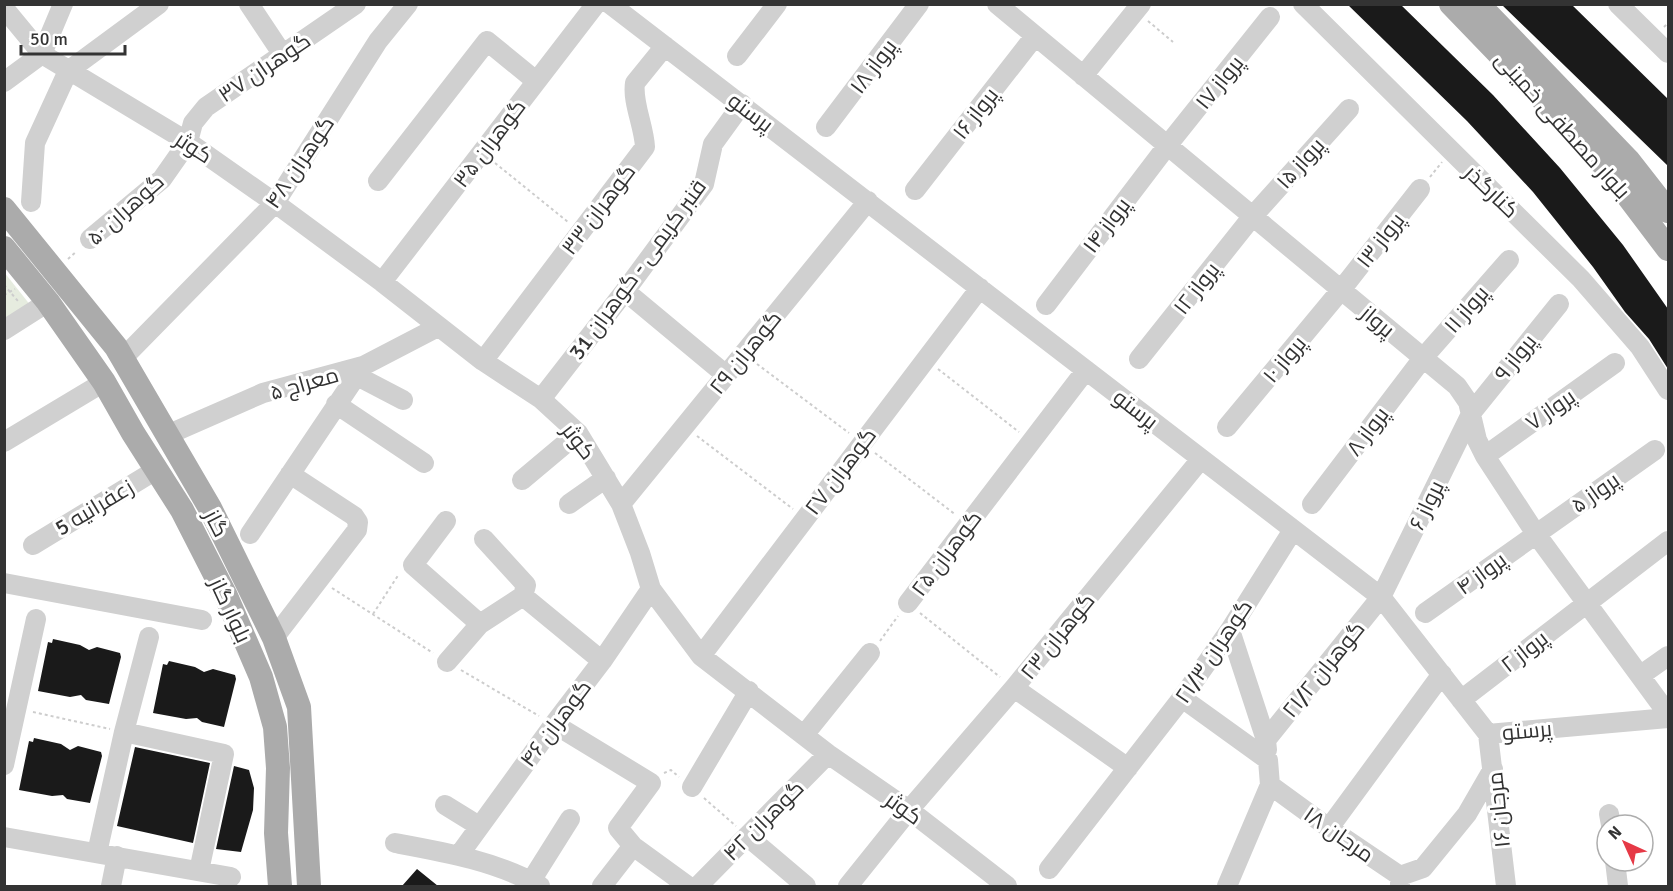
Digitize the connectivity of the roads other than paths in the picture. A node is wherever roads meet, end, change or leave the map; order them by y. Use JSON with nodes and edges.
{"nodes":[{"id":1,"x":63,"y":4,"type":"edge"},
{"id":2,"x":159,"y":4,"type":"edge"},
{"id":3,"x":249,"y":4,"type":"edge"},
{"id":4,"x":356,"y":4,"type":"edge"},
{"id":5,"x":408,"y":4,"type":"edge"},
{"id":6,"x":596,"y":4,"type":"edge"},
{"id":7,"x":610,"y":4,"type":"edge"},
{"id":8,"x":777,"y":4,"type":"edge"},
{"id":9,"x":920,"y":4,"type":"edge"},
{"id":10,"x":997,"y":4,"type":"edge"},
{"id":11,"x":1303,"y":4,"type":"edge"},
{"id":12,"x":1451,"y":4,"type":"edge"},
{"id":13,"x":1478,"y":4,"type":"edge"},
{"id":14,"x":1618,"y":4,"type":"edge"},
{"id":15,"x":4,"y":8,"type":"edge"},
{"id":16,"x":1138,"y":8,"type":"edge"},
{"id":17,"x":1270,"y":17,"type":"dead end"},
{"id":18,"x":1035,"y":36,"type":"junction"},
{"id":19,"x":665,"y":46,"type":"junction"},
{"id":20,"x":1668,"y":53,"type":"edge"},
{"id":21,"x":42,"y":54,"type":"junction"},
{"id":22,"x":283,"y":55,"type":"junction"},
{"id":23,"x":737,"y":56,"type":"dead end"},
{"id":24,"x":68,"y":71,"type":"junction"},
{"id":25,"x":1083,"y":76,"type":"junction"},
{"id":26,"x":536,"y":81,"type":"junction"},
{"id":27,"x":4,"y":82,"type":"edge"},
{"id":28,"x":742,"y":104,"type":"junction"},
{"id":29,"x":1349,"y":109,"type":"dead end"},
{"id":30,"x":826,"y":127,"type":"dead end"},
{"id":31,"x":188,"y":142,"type":"junction"},
{"id":32,"x":1167,"y":146,"type":"junction"},
{"id":33,"x":378,"y":181,"type":"dead end"},
{"id":34,"x":1420,"y":189,"type":"road end"},
{"id":35,"x":915,"y":190,"type":"dead end"},
{"id":36,"x":868,"y":201,"type":"junction"},
{"id":37,"x":31,"y":202,"type":"dead end"},
{"id":38,"x":275,"y":203,"type":"junction"},
{"id":39,"x":5,"y":209,"type":"edge"},
{"id":40,"x":1668,"y":211,"type":"edge"},
{"id":41,"x":1252,"y":217,"type":"junction"},
{"id":42,"x":90,"y":239,"type":"road end"},
{"id":43,"x":4,"y":248,"type":"edge"},
{"id":44,"x":1668,"y":249,"type":"edge"},
{"id":45,"x":1509,"y":260,"type":"dead end"},
{"id":46,"x":382,"y":282,"type":"junction"},
{"id":47,"x":980,"y":288,"type":"junction"},
{"id":48,"x":1341,"y":290,"type":"junction"},
{"id":49,"x":625,"y":291,"type":"junction"},
{"id":50,"x":1559,"y":304,"type":"dead end"},
{"id":51,"x":1046,"y":305,"type":"dead end"},
{"id":52,"x":38,"y":309,"type":"junction"},
{"id":53,"x":438,"y":327,"type":"junction"},
{"id":54,"x":4,"y":330,"type":"edge"},
{"id":55,"x":123,"y":358,"type":"junction"},
{"id":56,"x":1423,"y":358,"type":"junction"},
{"id":57,"x":1139,"y":359,"type":"dead end"},
{"id":58,"x":483,"y":361,"type":"junction"},
{"id":59,"x":1615,"y":363,"type":"dead end"},
{"id":60,"x":1086,"y":370,"type":"junction"},
{"id":61,"x":360,"y":371,"type":"junction"},
{"id":62,"x":726,"y":375,"type":"junction"},
{"id":63,"x":104,"y":382,"type":"junction"},
{"id":64,"x":1668,"y":390,"type":"edge"},
{"id":65,"x":541,"y":399,"type":"junction"},
{"id":66,"x":403,"y":400,"type":"dead end"},
{"id":67,"x":336,"y":404,"type":"junction"},
{"id":68,"x":1472,"y":412,"type":"junction"},
{"id":69,"x":1227,"y":427,"type":"dead end"},
{"id":70,"x":578,"y":433,"type":"junction"},
{"id":71,"x":7,"y":434,"type":"edge"},
{"id":72,"x":167,"y":435,"type":"junction"},
{"id":73,"x":1655,"y":450,"type":"dead end"},
{"id":74,"x":1485,"y":456,"type":"junction"},
{"id":75,"x":1201,"y":459,"type":"junction"},
{"id":76,"x":424,"y":463,"type":"dead end"},
{"id":77,"x":156,"y":470,"type":"junction"},
{"id":78,"x":290,"y":474,"type":"junction"},
{"id":79,"x":606,"y":478,"type":"junction"},
{"id":80,"x":522,"y":480,"type":"dead end"},
{"id":81,"x":569,"y":504,"type":"dead end"},
{"id":82,"x":621,"y":504,"type":"junction"},
{"id":83,"x":1312,"y":504,"type":"dead end"},
{"id":84,"x":446,"y":521,"type":"dead end"},
{"id":85,"x":1293,"y":530,"type":"junction"},
{"id":86,"x":250,"y":534,"type":"dead end"},
{"id":87,"x":1536,"y":534,"type":"junction"},
{"id":88,"x":484,"y":539,"type":"dead end"},
{"id":89,"x":1668,"y":541,"type":"edge"},
{"id":90,"x":33,"y":545,"type":"dead end"},
{"id":91,"x":4,"y":583,"type":"edge"},
{"id":92,"x":651,"y":590,"type":"junction"},
{"id":93,"x":523,"y":596,"type":"junction"},
{"id":94,"x":1381,"y":597,"type":"junction"},
{"id":95,"x":1587,"y":602,"type":"junction"},
{"id":96,"x":908,"y":603,"type":"road end"},
{"id":97,"x":1425,"y":613,"type":"dead end"},
{"id":98,"x":36,"y":619,"type":"dead end"},
{"id":99,"x":202,"y":621,"type":"dead end"},
{"id":100,"x":480,"y":624,"type":"junction"},
{"id":101,"x":1230,"y":630,"type":"junction"},
{"id":102,"x":150,"y":637,"type":"dead end"},
{"id":103,"x":274,"y":638,"type":"junction"},
{"id":104,"x":870,"y":653,"type":"road end"},
{"id":105,"x":701,"y":656,"type":"junction"},
{"id":106,"x":1668,"y":656,"type":"edge"},
{"id":107,"x":602,"y":661,"type":"junction"},
{"id":108,"x":447,"y":662,"type":"road end"},
{"id":109,"x":1442,"y":674,"type":"junction"},
{"id":110,"x":1641,"y":675,"type":"junction"},
{"id":111,"x":1014,"y":688,"type":"junction"},
{"id":112,"x":749,"y":691,"type":"junction"},
{"id":113,"x":1182,"y":698,"type":"junction"},
{"id":114,"x":1461,"y":700,"type":"junction"},
{"id":115,"x":1668,"y":716,"type":"edge"},
{"id":116,"x":554,"y":724,"type":"junction"},
{"id":117,"x":124,"y":732,"type":"junction"},
{"id":118,"x":1488,"y":734,"type":"junction"},
{"id":119,"x":804,"y":735,"type":"junction"},
{"id":120,"x":1266,"y":740,"type":"junction"},
{"id":121,"x":828,"y":754,"type":"junction"},
{"id":122,"x":1268,"y":760,"type":"junction"},
{"id":123,"x":4,"y":765,"type":"edge"},
{"id":124,"x":1128,"y":768,"type":"junction"},
{"id":125,"x":1493,"y":769,"type":"junction"},
{"id":126,"x":1270,"y":785,"type":"junction"},
{"id":127,"x":692,"y":787,"type":"road end"},
{"id":128,"x":445,"y":805,"type":"dead end"},
{"id":129,"x":909,"y":810,"type":"junction"},
{"id":130,"x":570,"y":819,"type":"dead end"},
{"id":131,"x":479,"y":826,"type":"junction"},
{"id":132,"x":1329,"y":828,"type":"junction"},
{"id":133,"x":747,"y":836,"type":"junction"},
{"id":134,"x":4,"y":837,"type":"edge"},
{"id":135,"x":395,"y":843,"type":"dead end"},
{"id":136,"x":633,"y":846,"type":"junction"},
{"id":137,"x":97,"y":853,"type":"junction"},
{"id":138,"x":459,"y":855,"type":"junction"},
{"id":139,"x":117,"y":856,"type":"junction"},
{"id":140,"x":1049,"y":869,"type":"dead end"},
{"id":141,"x":214,"y":877,"type":"edge"},
{"id":142,"x":1400,"y":881,"type":"edge"},
{"id":143,"x":527,"y":883,"type":"edge"},
{"id":144,"x":111,"y":886,"type":"edge"},
{"id":145,"x":279,"y":886,"type":"edge"},
{"id":146,"x":309,"y":886,"type":"edge"},
{"id":147,"x":602,"y":886,"type":"edge"},
{"id":148,"x":688,"y":886,"type":"edge"},
{"id":149,"x":698,"y":886,"type":"edge"},
{"id":150,"x":806,"y":886,"type":"edge"},
{"id":151,"x":848,"y":886,"type":"edge"},
{"id":152,"x":1007,"y":886,"type":"edge"},
{"id":153,"x":1227,"y":886,"type":"edge"},
{"id":154,"x":1506,"y":886,"type":"edge"}],
"edges":[{"from":1,"to":21,"type":"street"},
{"from":2,"to":24,"type":"street"},
{"from":3,"to":22,"type":"street"},
{"from":4,"to":22,"type":"street","name":"گوهران ۳۷"},
{"from":5,"to":38,"type":"street","name":"گوهران ۴۸"},
{"from":6,"to":26,"type":"street","name":"گوهران ۳۵"},
{"from":7,"to":19,"type":"street","name":"پرستو"},
{"from":8,"to":23,"type":"street"},
{"from":9,"to":30,"type":"street","name":"پرواز ۱۸"},
{"from":10,"to":18,"type":"street","name":"پرواز"},
{"from":11,"to":64,"type":"street","name":"کنارگذر"},
{"from":12,"to":44,"type":"main road","name":"بلوار مصطفی خمینی"},
{"from":13,"to":40,"type":"main road","name":"بلوار مصطفی خمینی"},
{"from":14,"to":20,"type":"street"},
{"from":15,"to":21,"type":"street","name":"کوثر"},
{"from":16,"to":25,"type":"street"},
{"from":17,"to":32,"type":"street","name":"پرواز ۱۷"},
{"from":18,"to":25,"type":"street","name":"پرواز"},
{"from":18,"to":35,"type":"street","name":"پرواز ۱۶"},
{"from":19,"to":28,"type":"street","name":"پرستو"},
{"from":19,"to":58,"type":"street","name":"گوهران ۳۳"},
{"from":21,"to":24,"type":"street","name":"کوثر"},
{"from":21,"to":27,"type":"street"},
{"from":22,"to":31,"type":"street","name":"گوهران ۳۷"},
{"from":24,"to":31,"type":"street","name":"کوثر"},
{"from":24,"to":37,"type":"street"},
{"from":25,"to":32,"type":"street","name":"پرواز"},
{"from":26,"to":33,"type":"street"},
{"from":26,"to":46,"type":"street","name":"گوهران ۳۵"},
{"from":28,"to":36,"type":"street","name":"پرستو"},
{"from":28,"to":49,"type":"street","name":"قنبر کریمی - گوهران 31"},
{"from":29,"to":41,"type":"street","name":"پرواز ۱۵"},
{"from":31,"to":38,"type":"street","name":"کوثر"},
{"from":31,"to":42,"type":"street","name":"گوهران ۵۰"},
{"from":32,"to":41,"type":"street","name":"پرواز"},
{"from":32,"to":51,"type":"street","name":"پرواز ۱۴"},
{"from":34,"to":48,"type":"street","name":"پرواز ۱۳"},
{"from":36,"to":47,"type":"street","name":"پرستو"},
{"from":36,"to":62,"type":"street","name":"گوهران ۲۹"},
{"from":38,"to":46,"type":"street","name":"کوثر"},
{"from":38,"to":55,"type":"street","name":"گوهران ۴۸"},
{"from":39,"to":55,"type":"main road","name":"گاز"},
{"from":41,"to":48,"type":"street","name":"پرواز"},
{"from":41,"to":57,"type":"street","name":"پرواز ۱۲"},
{"from":43,"to":52,"type":"main road","name":"بلوار گاز"},
{"from":45,"to":56,"type":"street","name":"پرواز ۱۱"},
{"from":46,"to":53,"type":"street","name":"کوثر"},
{"from":47,"to":60,"type":"street","name":"پرستو"},
{"from":47,"to":105,"type":"street","name":"گوهران ۲۷"},
{"from":48,"to":56,"type":"street","name":"پرواز"},
{"from":48,"to":69,"type":"street","name":"پرواز ۱۰"},
{"from":49,"to":62,"type":"street"},
{"from":49,"to":65,"type":"street","name":"قنبر کریمی - گوهران 31"},
{"from":50,"to":68,"type":"street","name":"پرواز ۹"},
{"from":52,"to":54,"type":"street"},
{"from":52,"to":63,"type":"main road","name":"بلوار گاز"},
{"from":53,"to":58,"type":"street","name":"کوثر"},
{"from":53,"to":61,"type":"street","name":"معراج ۵"},
{"from":55,"to":72,"type":"main road","name":"گاز"},
{"from":56,"to":68,"type":"street","name":"پرواز"},
{"from":56,"to":83,"type":"street","name":"پرواز ۸"},
{"from":58,"to":65,"type":"street","name":"کوثر"},
{"from":59,"to":74,"type":"street","name":"پرواز ۷"},
{"from":60,"to":75,"type":"street","name":"پرستو"},
{"from":60,"to":96,"type":"street","name":"گوهران ۲۵"},
{"from":61,"to":66,"type":"street"},
{"from":61,"to":67,"type":"street"},
{"from":61,"to":72,"type":"street","name":"معراج ۵"},
{"from":62,"to":82,"type":"street","name":"گوهران ۲۹"},
{"from":63,"to":71,"type":"street"},
{"from":63,"to":77,"type":"main road","name":"بلوار گاز"},
{"from":65,"to":70,"type":"street","name":"کوثر"},
{"from":67,"to":76,"type":"street"},
{"from":67,"to":78,"type":"street"},
{"from":68,"to":74,"type":"street","name":"پرواز"},
{"from":68,"to":94,"type":"street","name":"پرواز ۶"},
{"from":70,"to":79,"type":"street","name":"کوثر"},
{"from":70,"to":80,"type":"street"},
{"from":72,"to":103,"type":"main road","name":"گاز"},
{"from":73,"to":87,"type":"street","name":"پرواز ۵"},
{"from":74,"to":87,"type":"street","name":"پرواز"},
{"from":75,"to":85,"type":"street","name":"پرستو"},
{"from":75,"to":111,"type":"street","name":"گوهران ۲۳"},
{"from":77,"to":90,"type":"street","name":"5 زعفرانیه"},
{"from":77,"to":145,"type":"main road","name":"بلوار گاز"},
{"from":78,"to":86,"type":"street"},
{"from":78,"to":103,"type":"street"},
{"from":79,"to":81,"type":"street"},
{"from":79,"to":82,"type":"street","name":"کوثر"},
{"from":82,"to":92,"type":"street","name":"کوثر"},
{"from":84,"to":100,"type":"street"},
{"from":85,"to":94,"type":"street","name":"پرستو"},
{"from":85,"to":101,"type":"street","name":"گوهران ۲۱/۳"},
{"from":87,"to":95,"type":"street","name":"پرواز"},
{"from":87,"to":97,"type":"street","name":"پرواز ۴"},
{"from":88,"to":93,"type":"street"},
{"from":89,"to":95,"type":"street","name":"پرواز ۲"},
{"from":91,"to":99,"type":"street"},
{"from":92,"to":105,"type":"street","name":"کوثر"},
{"from":92,"to":107,"type":"street","name":"گوهران ۴۶"},
{"from":93,"to":100,"type":"street"},
{"from":93,"to":107,"type":"street"},
{"from":94,"to":109,"type":"street","name":"پرستو"},
{"from":94,"to":120,"type":"street","name":"گوهران ۲۱/۲"},
{"from":95,"to":110,"type":"street","name":"پرواز"},
{"from":95,"to":114,"type":"street","name":"پرواز ۲"},
{"from":98,"to":123,"type":"street"},
{"from":100,"to":108,"type":"street"},
{"from":101,"to":113,"type":"street","name":"گوهران ۲۱/۳"},
{"from":101,"to":120,"type":"street"},
{"from":102,"to":117,"type":"street"},
{"from":103,"to":146,"type":"main road","name":"گاز"},
{"from":104,"to":119,"type":"street"},
{"from":105,"to":112,"type":"street","name":"کوثر"},
{"from":106,"to":110,"type":"street"},
{"from":107,"to":116,"type":"street","name":"گوهران ۴۶"},
{"from":109,"to":114,"type":"street","name":"پرستو"},
{"from":109,"to":132,"type":"street"},
{"from":110,"to":115,"type":"street","name":"پرواز"},
{"from":111,"to":124,"type":"street"},
{"from":111,"to":129,"type":"street","name":"گوهران ۲۳"},
{"from":112,"to":119,"type":"street","name":"کوثر"},
{"from":112,"to":127,"type":"street"},
{"from":113,"to":122,"type":"street"},
{"from":113,"to":124,"type":"street","name":"گوهران ۲۱/۳"},
{"from":114,"to":118,"type":"street","name":"پرستو"},
{"from":115,"to":118,"type":"street","name":"پرستو"},
{"from":116,"to":131,"type":"street","name":"گوهران ۴۶"},
{"from":116,"to":136,"type":"street"},
{"from":117,"to":137,"type":"street"},
{"from":117,"to":141,"type":"street"},
{"from":118,"to":125,"type":"street","name":"مرجان ۱۶"},
{"from":119,"to":121,"type":"street","name":"کوثر"},
{"from":120,"to":122,"type":"street"},
{"from":121,"to":129,"type":"street","name":"کوثر"},
{"from":121,"to":133,"type":"street","name":"گوهران ۴۲"},
{"from":122,"to":126,"type":"street"},
{"from":124,"to":140,"type":"street","name":"گوهران ۲۱/۳"},
{"from":125,"to":142,"type":"street"},
{"from":125,"to":154,"type":"street","name":"مرجان ۱۶"},
{"from":126,"to":132,"type":"street","name":"مرجان ۱۸"},
{"from":126,"to":153,"type":"street"},
{"from":128,"to":131,"type":"street"},
{"from":129,"to":151,"type":"street","name":"گوهران ۲۳"},
{"from":129,"to":152,"type":"street","name":"کوثر"},
{"from":130,"to":143,"type":"street"},
{"from":131,"to":138,"type":"street","name":"گوهران ۴۶"},
{"from":132,"to":142,"type":"street","name":"مرجان ۱۸"},
{"from":133,"to":149,"type":"street","name":"گوهران ۴۲"},
{"from":133,"to":150,"type":"street"},
{"from":134,"to":137,"type":"street"},
{"from":135,"to":138,"type":"street"},
{"from":136,"to":147,"type":"street"},
{"from":136,"to":148,"type":"street"},
{"from":137,"to":139,"type":"street"},
{"from":138,"to":143,"type":"street"},
{"from":139,"to":141,"type":"street"},
{"from":139,"to":144,"type":"street"}]}
